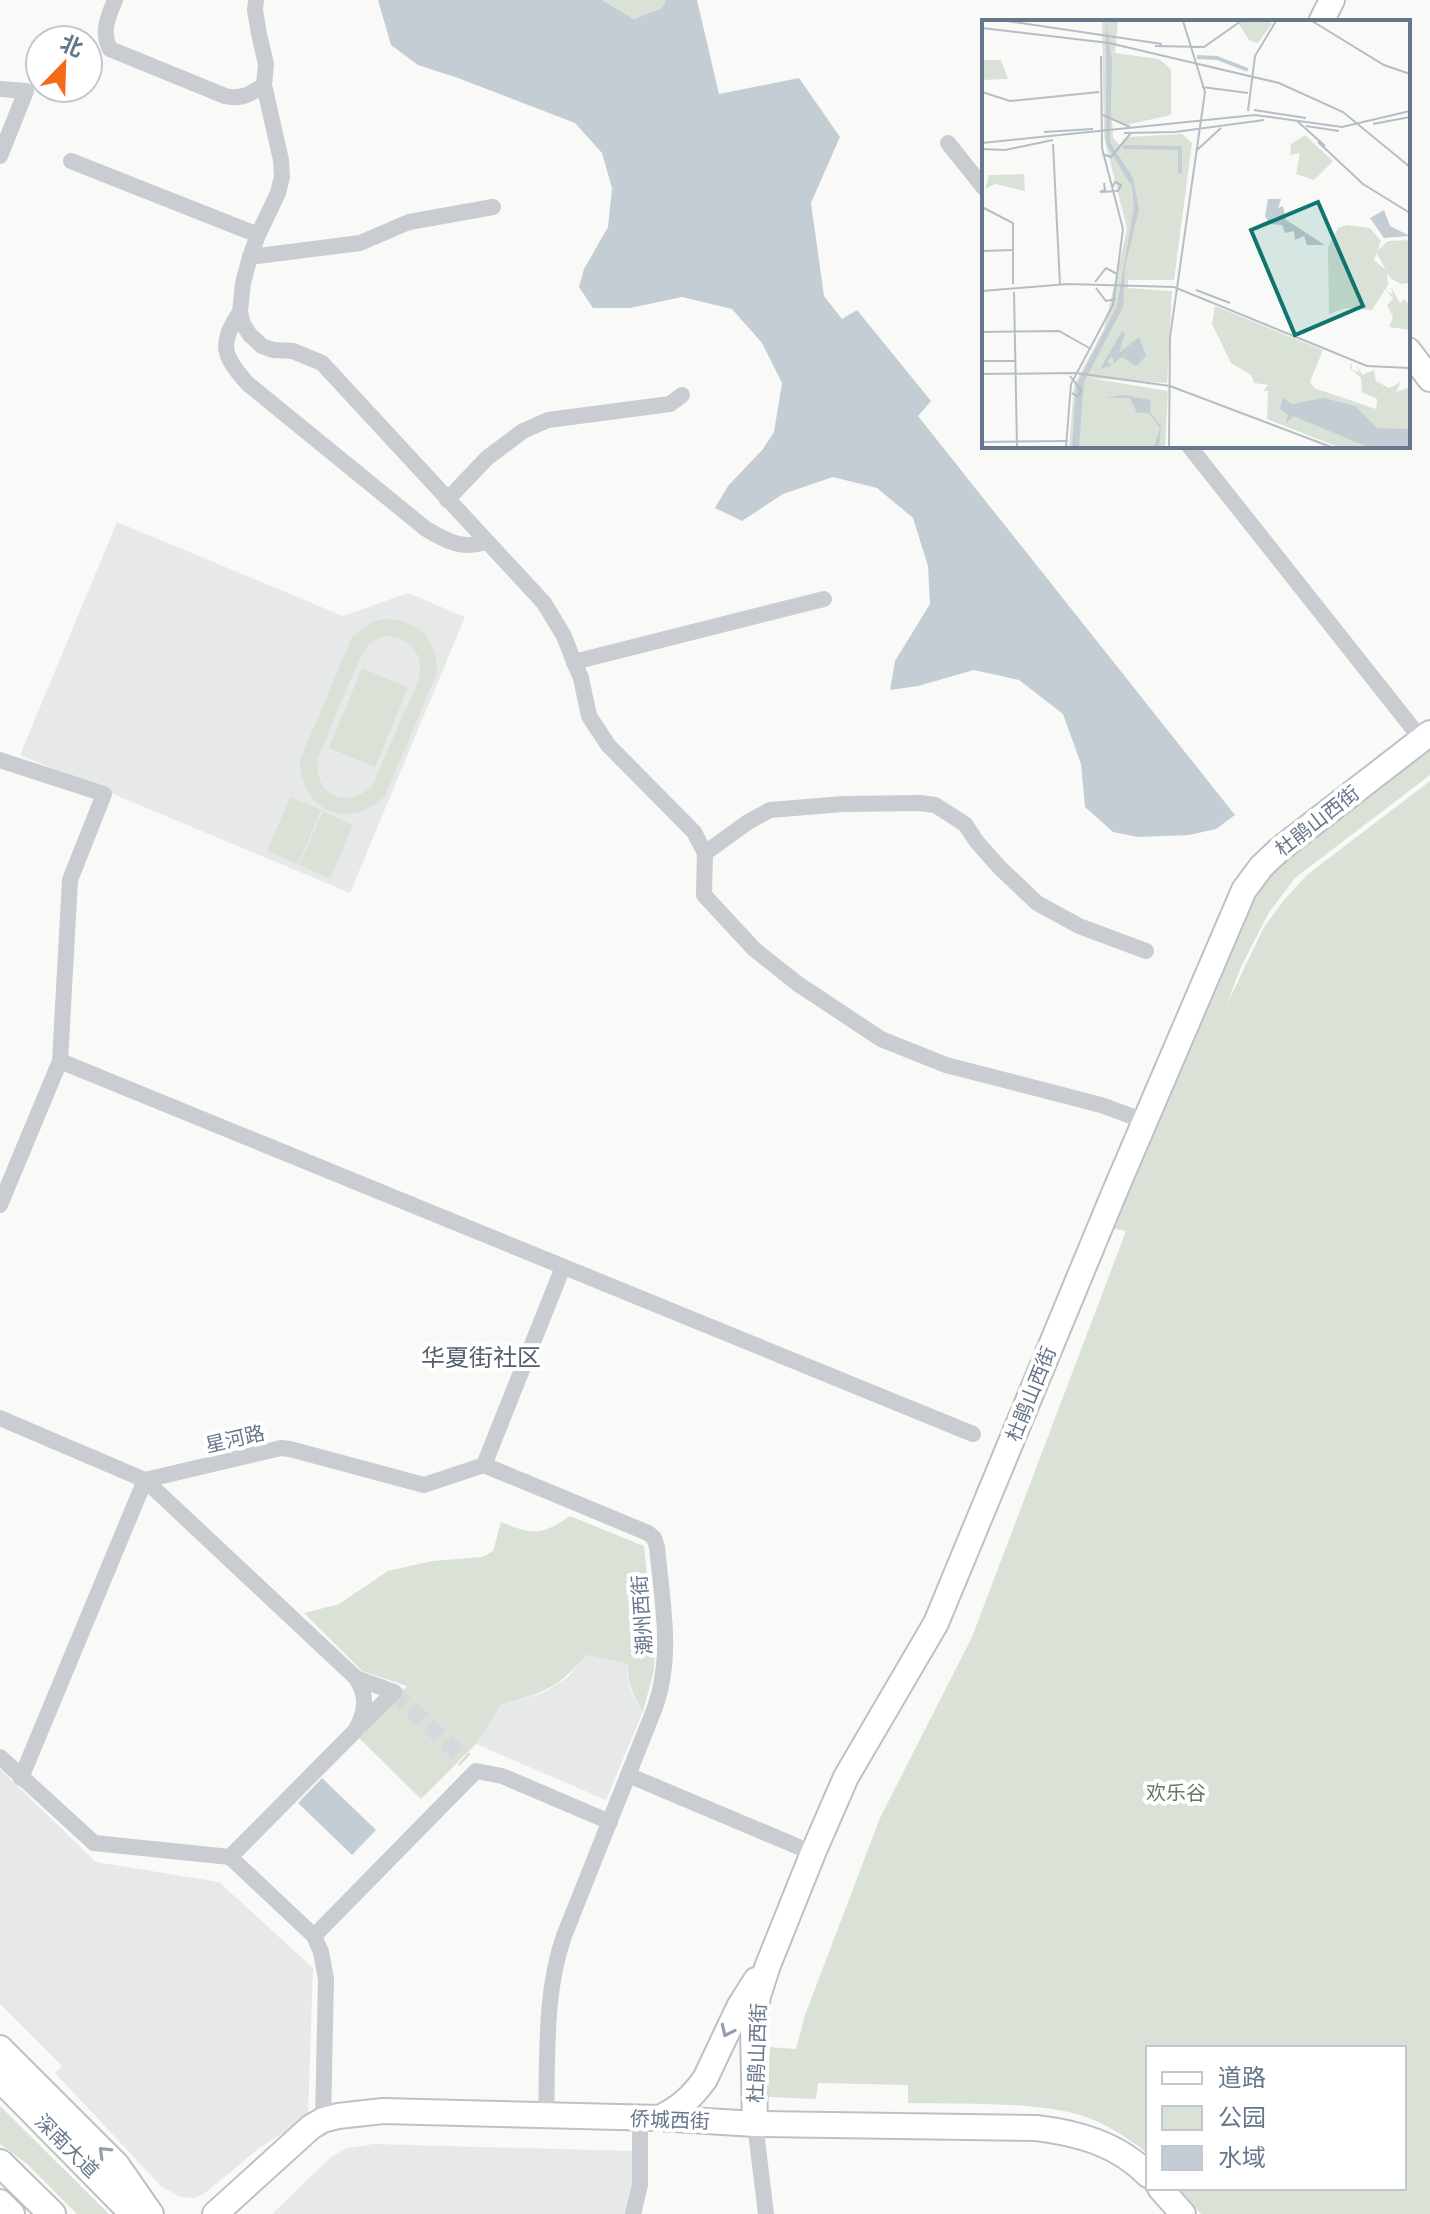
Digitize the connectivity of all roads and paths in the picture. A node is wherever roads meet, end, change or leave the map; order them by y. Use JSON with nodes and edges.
{"nodes":[{"id":1,"x":115,"y":0,"type":"edge"},
{"id":2,"x":256,"y":0,"type":"edge"},
{"id":3,"x":1332,"y":0,"type":"edge"},
{"id":4,"x":1322,"y":20,"type":"edge"},
{"id":5,"x":264,"y":85,"type":"junction"},
{"id":6,"x":0,"y":89,"type":"edge"},
{"id":7,"x":948,"y":143,"type":"dead end"},
{"id":8,"x":0,"y":156,"type":"edge"},
{"id":9,"x":71,"y":161,"type":"dead end"},
{"id":10,"x":982,"y":186,"type":"edge"},
{"id":11,"x":493,"y":207,"type":"dead end"},
{"id":12,"x":258,"y":235,"type":"junction"},
{"id":13,"x":250,"y":257,"type":"junction"},
{"id":14,"x":240,"y":312,"type":"junction"},
{"id":15,"x":1410,"y":353,"type":"edge"},
{"id":16,"x":1430,"y":379,"type":"edge"},
{"id":17,"x":682,"y":395,"type":"dead end"},
{"id":18,"x":1191,"y":448,"type":"edge"},
{"id":19,"x":447,"y":500,"type":"junction"},
{"id":20,"x":486,"y":542,"type":"junction"},
{"id":21,"x":824,"y":599,"type":"dead end"},
{"id":22,"x":574,"y":662,"type":"junction"},
{"id":23,"x":1426,"y":737,"type":"edge"},
{"id":24,"x":0,"y":760,"type":"edge"},
{"id":25,"x":705,"y":853,"type":"junction"},
{"id":26,"x":1146,"y":951,"type":"dead end"},
{"id":27,"x":60,"y":1061,"type":"junction"},
{"id":28,"x":1145,"y":1121,"type":"junction"},
{"id":29,"x":2,"y":1194,"type":"edge"},
{"id":30,"x":563,"y":1267,"type":"junction"},
{"id":31,"x":0,"y":1418,"type":"edge"},
{"id":32,"x":973,"y":1434,"type":"dead end"},
{"id":33,"x":484,"y":1465,"type":"junction"},
{"id":34,"x":145,"y":1480,"type":"junction"},
{"id":35,"x":356,"y":1678,"type":"junction"},
{"id":36,"x":355,"y":1731,"type":"junction"},
{"id":37,"x":0,"y":1757,"type":"edge"},
{"id":38,"x":628,"y":1775,"type":"junction"},
{"id":39,"x":21,"y":1778,"type":"junction"},
{"id":40,"x":610,"y":1822,"type":"junction"},
{"id":41,"x":813,"y":1853,"type":"junction"},
{"id":42,"x":230,"y":1857,"type":"junction"},
{"id":43,"x":314,"y":1936,"type":"junction"},
{"id":44,"x":768,"y":1965,"type":"junction"},
{"id":45,"x":0,"y":2048,"type":"edge"},
{"id":46,"x":0,"y":2078,"type":"edge"},
{"id":47,"x":546,"y":2116,"type":"junction"},
{"id":48,"x":650,"y":2118,"type":"junction"},
{"id":49,"x":323,"y":2120,"type":"junction"},
{"id":50,"x":755,"y":2124,"type":"junction"},
{"id":51,"x":0,"y":2163,"type":"edge"},
{"id":52,"x":1146,"y":2173,"type":"edge"},
{"id":53,"x":1162,"y":2190,"type":"edge"},
{"id":54,"x":0,"y":2202,"type":"edge"},
{"id":55,"x":12,"y":2214,"type":"edge"},
{"id":56,"x":52,"y":2214,"type":"edge"},
{"id":57,"x":134,"y":2214,"type":"edge"},
{"id":58,"x":151,"y":2214,"type":"edge"},
{"id":59,"x":215,"y":2214,"type":"edge"},
{"id":60,"x":633,"y":2214,"type":"edge"},
{"id":61,"x":766,"y":2214,"type":"edge"},
{"id":62,"x":1183,"y":2214,"type":"edge"}],
"edges":[{"from":1,"to":5,"type":"street"},
{"from":2,"to":5,"type":"street"},
{"from":3,"to":4,"type":"street"},
{"from":5,"to":12,"type":"street"},
{"from":6,"to":8,"type":"street"},
{"from":7,"to":10,"type":"street"},
{"from":9,"to":12,"type":"street"},
{"from":11,"to":13,"type":"street"},
{"from":12,"to":13,"type":"street"},
{"from":13,"to":14,"type":"street"},
{"from":14,"to":19,"type":"street"},
{"from":14,"to":20,"type":"street"},
{"from":15,"to":16,"type":"street"},
{"from":17,"to":19,"type":"street"},
{"from":18,"to":23,"type":"street"},
{"from":19,"to":20,"type":"street"},
{"from":20,"to":22,"type":"street"},
{"from":21,"to":22,"type":"street"},
{"from":22,"to":25,"type":"street"},
{"from":23,"to":28,"type":"street","name":"杜鹃山西街"},
{"from":24,"to":27,"type":"street"},
{"from":25,"to":26,"type":"street"},
{"from":25,"to":28,"type":"street"},
{"from":27,"to":29,"type":"street"},
{"from":27,"to":30,"type":"street"},
{"from":28,"to":41,"type":"street","name":"杜鹃山西街"},
{"from":30,"to":32,"type":"street"},
{"from":30,"to":33,"type":"street"},
{"from":31,"to":34,"type":"street"},
{"from":33,"to":34,"type":"street","name":"星河路"},
{"from":33,"to":38,"type":"street","name":"潮州西街"},
{"from":34,"to":35,"type":"street"},
{"from":34,"to":39,"type":"street"},
{"from":35,"to":36,"type":"street"},
{"from":35,"to":36,"type":"street"},
{"from":36,"to":42,"type":"street"},
{"from":37,"to":39,"type":"street"},
{"from":38,"to":40,"type":"street","name":"潮州西街"},
{"from":38,"to":41,"type":"street"},
{"from":39,"to":42,"type":"street"},
{"from":40,"to":43,"type":"street"},
{"from":40,"to":47,"type":"street","name":"潮州西街"},
{"from":41,"to":44,"type":"street","name":"杜鹃山西街"},
{"from":42,"to":43,"type":"street"},
{"from":43,"to":49,"type":"street"},
{"from":44,"to":48,"type":"street","one_way":true},
{"from":44,"to":50,"type":"street","name":"杜鹃山西街"},
{"from":58,"to":45,"type":"street","one_way":true},
{"from":46,"to":57,"type":"main road","name":"深南大道"},
{"from":47,"to":48,"type":"street","name":"侨城西街"},
{"from":47,"to":49,"type":"street","name":"侨城西街"},
{"from":48,"to":50,"type":"street","name":"侨城西街"},
{"from":48,"to":60,"type":"street"},
{"from":49,"to":59,"type":"street","name":"侨城西街"},
{"from":50,"to":52,"type":"street","name":"侨城西街"},
{"from":50,"to":61,"type":"street"},
{"from":51,"to":56,"type":"main road"},
{"from":53,"to":62,"type":"street"},
{"from":54,"to":55,"type":"street"}]}
